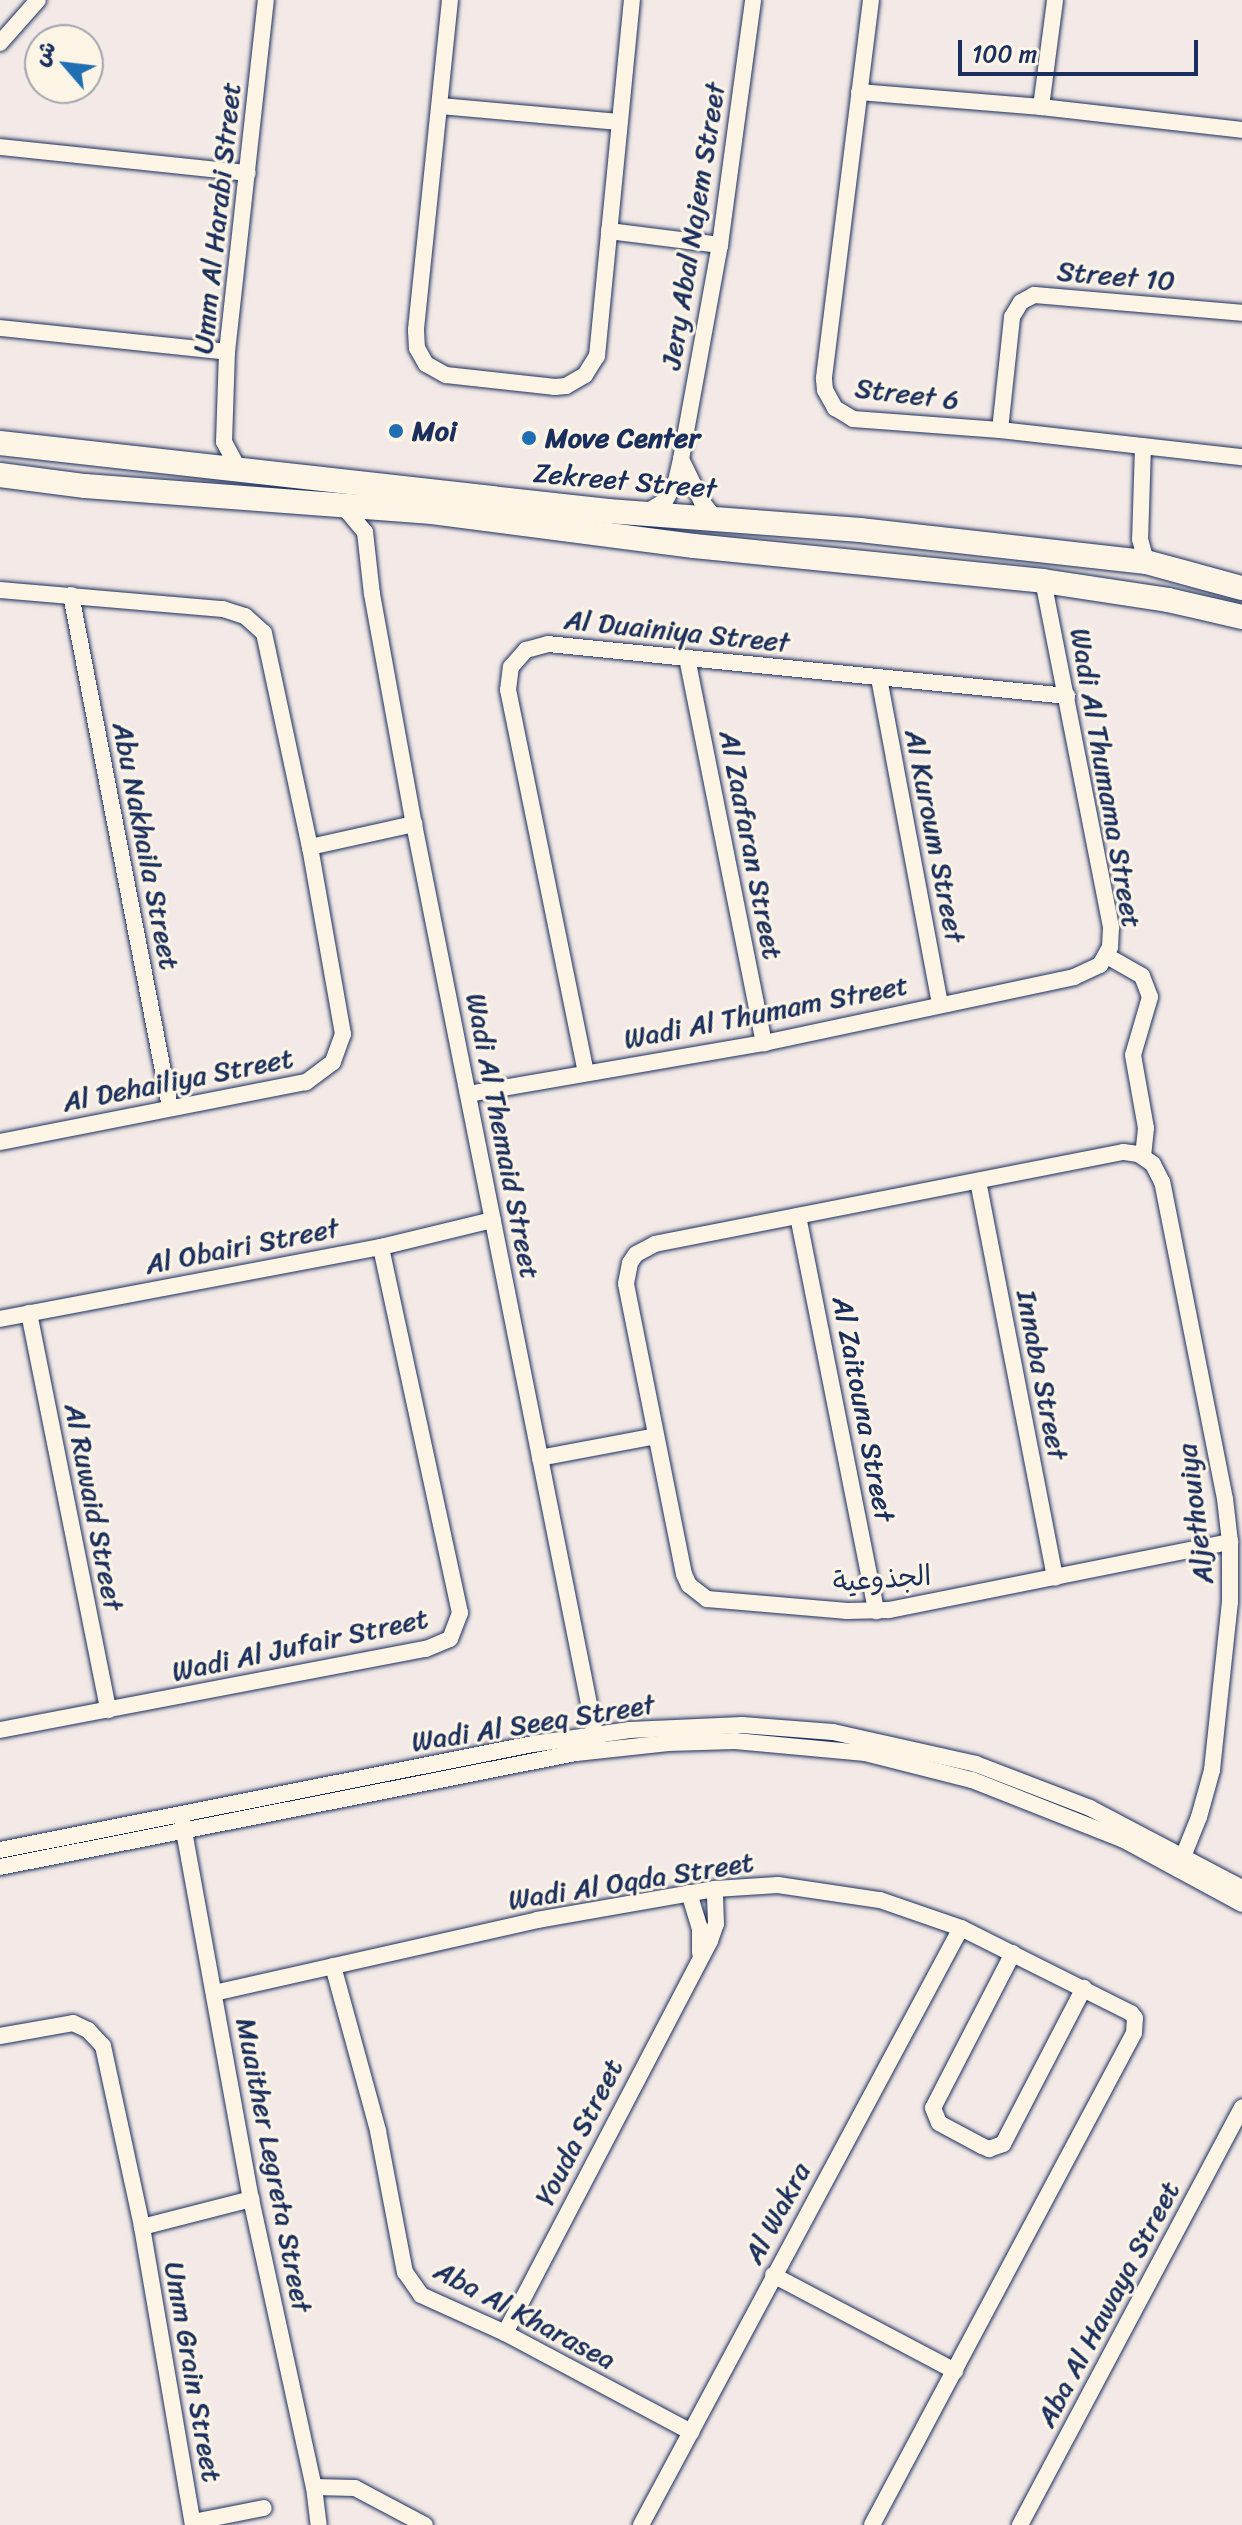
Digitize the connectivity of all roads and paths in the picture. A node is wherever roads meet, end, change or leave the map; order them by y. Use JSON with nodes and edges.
{"nodes":[{"id":1,"x":38,"y":0,"type":"edge"},
{"id":2,"x":266,"y":0,"type":"edge"},
{"id":3,"x":450,"y":0,"type":"edge"},
{"id":4,"x":632,"y":0,"type":"edge"},
{"id":5,"x":753,"y":0,"type":"edge"},
{"id":6,"x":871,"y":0,"type":"edge"},
{"id":7,"x":1055,"y":0,"type":"edge"},
{"id":8,"x":0,"y":43,"type":"edge"},
{"id":9,"x":859,"y":92,"type":"junction"},
{"id":10,"x":440,"y":106,"type":"junction"},
{"id":11,"x":1041,"y":107,"type":"junction"},
{"id":12,"x":619,"y":122,"type":"junction"},
{"id":13,"x":1242,"y":130,"type":"edge"},
{"id":14,"x":0,"y":147,"type":"edge"},
{"id":15,"x":248,"y":173,"type":"junction"},
{"id":16,"x":609,"y":231,"type":"junction"},
{"id":17,"x":720,"y":245,"type":"junction"},
{"id":18,"x":1242,"y":313,"type":"edge"},
{"id":19,"x":0,"y":328,"type":"edge"},
{"id":20,"x":227,"y":352,"type":"junction"},
{"id":21,"x":1000,"y":430,"type":"junction"},
{"id":22,"x":224,"y":442,"type":"junction"},
{"id":23,"x":0,"y":443,"type":"edge"},
{"id":24,"x":1143,"y":446,"type":"junction"},
{"id":25,"x":1242,"y":457,"type":"edge"},
{"id":26,"x":681,"y":459,"type":"junction"},
{"id":27,"x":202,"y":467,"type":"junction"},
{"id":28,"x":239,"y":470,"type":"junction"},
{"id":29,"x":0,"y":475,"type":"edge"},
{"id":30,"x":344,"y":507,"type":"junction"},
{"id":31,"x":380,"y":508,"type":"junction"},
{"id":32,"x":645,"y":513,"type":"junction"},
{"id":33,"x":715,"y":518,"type":"junction"},
{"id":34,"x":365,"y":532,"type":"junction"},
{"id":35,"x":1138,"y":554,"type":"junction"},
{"id":36,"x":1043,"y":581,"type":"junction"},
{"id":37,"x":1067,"y":584,"type":"junction"},
{"id":38,"x":1242,"y":588,"type":"edge"},
{"id":39,"x":0,"y":590,"type":"edge"},
{"id":40,"x":71,"y":595,"type":"junction"},
{"id":41,"x":1050,"y":617,"type":"junction"},
{"id":42,"x":1242,"y":617,"type":"edge"},
{"id":43,"x":687,"y":658,"type":"junction"},
{"id":44,"x":879,"y":678,"type":"junction"},
{"id":45,"x":1067,"y":696,"type":"junction"},
{"id":46,"x":414,"y":824,"type":"junction"},
{"id":47,"x":310,"y":847,"type":"junction"},
{"id":48,"x":1107,"y":956,"type":"junction"},
{"id":49,"x":940,"y":1004,"type":"junction"},
{"id":50,"x":764,"y":1043,"type":"junction"},
{"id":51,"x":586,"y":1073,"type":"junction"},
{"id":52,"x":468,"y":1094,"type":"junction"},
{"id":53,"x":170,"y":1107,"type":"junction"},
{"id":54,"x":0,"y":1142,"type":"edge"},
{"id":55,"x":1143,"y":1156,"type":"junction"},
{"id":56,"x":978,"y":1181,"type":"junction"},
{"id":57,"x":798,"y":1216,"type":"junction"},
{"id":58,"x":493,"y":1220,"type":"junction"},
{"id":59,"x":381,"y":1247,"type":"junction"},
{"id":60,"x":29,"y":1313,"type":"junction"},
{"id":61,"x":0,"y":1319,"type":"edge"},
{"id":62,"x":656,"y":1436,"type":"junction"},
{"id":63,"x":540,"y":1458,"type":"junction"},
{"id":64,"x":1230,"y":1542,"type":"junction"},
{"id":65,"x":1055,"y":1578,"type":"junction"},
{"id":66,"x":876,"y":1611,"type":"junction"},
{"id":67,"x":108,"y":1710,"type":"junction"},
{"id":68,"x":0,"y":1730,"type":"edge"},
{"id":69,"x":597,"y":1742,"type":"junction"},
{"id":70,"x":182,"y":1822,"type":"junction"},
{"id":71,"x":0,"y":1850,"type":"edge"},
{"id":72,"x":1181,"y":1863,"type":"junction"},
{"id":73,"x":0,"y":1867,"type":"edge"},
{"id":74,"x":1242,"y":1888,"type":"edge"},
{"id":75,"x":715,"y":1889,"type":"junction"},
{"id":76,"x":689,"y":1893,"type":"junction"},
{"id":77,"x":1242,"y":1904,"type":"edge"},
{"id":78,"x":961,"y":1928,"type":"junction"},
{"id":79,"x":1013,"y":1953,"type":"junction"},
{"id":80,"x":700,"y":1955,"type":"junction"},
{"id":81,"x":333,"y":1966,"type":"junction"},
{"id":82,"x":1084,"y":1988,"type":"junction"},
{"id":83,"x":214,"y":1993,"type":"junction"},
{"id":84,"x":0,"y":2036,"type":"edge"},
{"id":85,"x":1242,"y":2107,"type":"edge"},
{"id":86,"x":251,"y":2199,"type":"junction"},
{"id":87,"x":142,"y":2227,"type":"junction"},
{"id":88,"x":773,"y":2275,"type":"junction"},
{"id":89,"x":505,"y":2333,"type":"junction"},
{"id":90,"x":955,"y":2371,"type":"junction"},
{"id":91,"x":691,"y":2432,"type":"junction"},
{"id":92,"x":314,"y":2487,"type":"junction"},
{"id":93,"x":264,"y":2508,"type":"dead end"},
{"id":94,"x":193,"y":2524,"type":"edge"},
{"id":95,"x":319,"y":2525,"type":"edge"},
{"id":96,"x":425,"y":2525,"type":"edge"},
{"id":97,"x":641,"y":2525,"type":"edge"},
{"id":98,"x":872,"y":2525,"type":"edge"},
{"id":99,"x":1020,"y":2525,"type":"edge"}],
"edges":[{"from":1,"to":8,"type":"street"},
{"from":2,"to":15,"type":"street","name":"Umm Al Harabi Street"},
{"from":3,"to":10,"type":"street"},
{"from":4,"to":12,"type":"street"},
{"from":5,"to":17,"type":"street","name":"Jery Abal Najem Street"},
{"from":6,"to":9,"type":"street","name":"Street 6"},
{"from":7,"to":11,"type":"street"},
{"from":9,"to":11,"type":"street"},
{"from":9,"to":21,"type":"street","name":"Street 6"},
{"from":10,"to":12,"type":"street"},
{"from":10,"to":16,"type":"street"},
{"from":11,"to":13,"type":"street"},
{"from":12,"to":16,"type":"street"},
{"from":14,"to":15,"type":"street"},
{"from":15,"to":20,"type":"street","name":"Umm Al Harabi Street"},
{"from":16,"to":17,"type":"street"},
{"from":17,"to":26,"type":"street","name":"Jery Abal Najem Street"},
{"from":18,"to":21,"type":"street","name":"Street 10"},
{"from":19,"to":20,"type":"street"},
{"from":20,"to":22,"type":"street","name":"Umm Al Harabi Street"},
{"from":21,"to":24,"type":"street","name":"Street 6"},
{"from":22,"to":27,"type":"street"},
{"from":22,"to":28,"type":"street"},
{"from":23,"to":27,"type":"main road","name":"Zekreet Street"},
{"from":24,"to":25,"type":"street","name":"Street 6"},
{"from":24,"to":35,"type":"street"},
{"from":26,"to":32,"type":"street","name":"Jery Abal Najem Street"},
{"from":26,"to":33,"type":"street"},
{"from":27,"to":28,"type":"main road","name":"Zekreet Street"},
{"from":28,"to":32,"type":"main road","name":"Zekreet Street"},
{"from":29,"to":30,"type":"main road","name":"Zekreet Street"},
{"from":30,"to":31,"type":"main road","name":"Zekreet Street"},
{"from":30,"to":34,"type":"street"},
{"from":31,"to":34,"type":"street"},
{"from":31,"to":36,"type":"main road","name":"Zekreet Street"},
{"from":32,"to":33,"type":"main road","name":"Zekreet Street"},
{"from":33,"to":35,"type":"main road","name":"Zekreet Street"},
{"from":34,"to":46,"type":"street","name":"Wadi Al Themaid Street"},
{"from":35,"to":38,"type":"main road","name":"Zekreet Street"},
{"from":36,"to":37,"type":"main road","name":"Zekreet Street"},
{"from":36,"to":41,"type":"street","name":"Wadi Al Thumama Street"},
{"from":37,"to":41,"type":"street","name":"Wadi Al Thumama Street"},
{"from":37,"to":42,"type":"main road","name":"Zekreet Street"},
{"from":39,"to":40,"type":"street","name":"Al Dehailiya Street"},
{"from":40,"to":47,"type":"street","name":"Al Dehailiya Street"},
{"from":40,"to":53,"type":"street","name":"Abu Nakhaila Street"},
{"from":41,"to":45,"type":"street","name":"Wadi Al Thumama Street"},
{"from":43,"to":44,"type":"street","name":"Al Duainiya Street"},
{"from":43,"to":50,"type":"street","name":"Al Zaafaran Street"},
{"from":43,"to":51,"type":"street","name":"Al Duainiya Street"},
{"from":44,"to":45,"type":"street","name":"Al Duainiya Street"},
{"from":44,"to":49,"type":"street","name":"Al Kuroum Street"},
{"from":45,"to":48,"type":"street","name":"Wadi Al Thumama Street"},
{"from":46,"to":47,"type":"street"},
{"from":46,"to":52,"type":"street","name":"Wadi Al Themaid Street"},
{"from":47,"to":53,"type":"street","name":"Al Dehailiya Street"},
{"from":48,"to":49,"type":"street","name":"Wadi Al Thumam Street"},
{"from":48,"to":55,"type":"street"},
{"from":49,"to":50,"type":"street","name":"Wadi Al Thumam Street"},
{"from":50,"to":51,"type":"street","name":"Wadi Al Thumam Street"},
{"from":51,"to":52,"type":"street","name":"Wadi Al Thumam Street"},
{"from":52,"to":58,"type":"street","name":"Wadi Al Themaid Street"},
{"from":53,"to":54,"type":"street","name":"Al Dehailiya Street"},
{"from":55,"to":56,"type":"street","name":"الجذوعية"},
{"from":55,"to":64,"type":"street","name":"Aljethouiya"},
{"from":56,"to":57,"type":"street","name":"الجذوعية"},
{"from":56,"to":65,"type":"street","name":"Innaba Street"},
{"from":57,"to":62,"type":"street","name":"الجذوعية"},
{"from":57,"to":66,"type":"street","name":"Al Zaitouna Street"},
{"from":58,"to":59,"type":"street","name":"Al Obairi Street"},
{"from":58,"to":63,"type":"street","name":"Wadi Al Themaid Street"},
{"from":59,"to":60,"type":"street","name":"Al Obairi Street"},
{"from":59,"to":67,"type":"street","name":"Wadi Al Jufair Street"},
{"from":60,"to":61,"type":"street","name":"Al Obairi Street"},
{"from":60,"to":67,"type":"street","name":"Al Ruwaid Street"},
{"from":62,"to":63,"type":"street"},
{"from":62,"to":66,"type":"street","name":"الجذوعية"},
{"from":63,"to":69,"type":"street","name":"Wadi Al Themaid Street"},
{"from":64,"to":65,"type":"street","name":"الجذوعية"},
{"from":64,"to":72,"type":"street","name":"Aljethouiya"},
{"from":65,"to":66,"type":"street","name":"الجذوعية"},
{"from":67,"to":68,"type":"street","name":"Wadi Al Jufair Street"},
{"from":69,"to":70,"type":"street","name":"Wadi Al Seeq Street"},
{"from":69,"to":72,"type":"street","name":"Wadi Al Seeq Street"},
{"from":70,"to":71,"type":"street","name":"Wadi Al Seeq Street"},
{"from":70,"to":73,"type":"street","name":"Wadi Al Seeq Street"},
{"from":70,"to":83,"type":"street","name":"Muaither Legreta Street"},
{"from":72,"to":74,"type":"street","name":"Wadi Al Seeq Street"},
{"from":72,"to":77,"type":"street","name":"Wadi Al Seeq Street"},
{"from":75,"to":76,"type":"street","name":"Wadi Al Oqda Street"},
{"from":75,"to":78,"type":"street","name":"Wadi Al Oqda Street"},
{"from":75,"to":80,"type":"street","name":"Youda Street"},
{"from":76,"to":80,"type":"street"},
{"from":76,"to":81,"type":"street","name":"Wadi Al Oqda Street"},
{"from":78,"to":79,"type":"street","name":"Wadi Al Oqda Street"},
{"from":78,"to":88,"type":"street","name":"Al Wakra"},
{"from":79,"to":82,"type":"street","name":"Wadi Al Oqda Street"},
{"from":79,"to":82,"type":"street"},
{"from":80,"to":89,"type":"street","name":"Youda Street"},
{"from":81,"to":83,"type":"street","name":"Wadi Al Oqda Street"},
{"from":81,"to":89,"type":"street","name":"Aba Al Kharasea"},
{"from":82,"to":90,"type":"street","name":"Wadi Al Oqda Street"},
{"from":83,"to":86,"type":"street","name":"Muaither Legreta Street"},
{"from":84,"to":87,"type":"street","name":"Umm Grain Street"},
{"from":85,"to":99,"type":"street","name":"Aba Al Hawaya Street"},
{"from":86,"to":87,"type":"street","name":"Umm Grain Street"},
{"from":86,"to":92,"type":"street","name":"Muaither Legreta Street"},
{"from":87,"to":94,"type":"street","name":"Umm Grain Street"},
{"from":88,"to":90,"type":"street"},
{"from":88,"to":91,"type":"street","name":"Al Wakra"},
{"from":89,"to":91,"type":"street","name":"Aba Al Kharasea"},
{"from":90,"to":98,"type":"street","name":"Wadi Al Oqda Street"},
{"from":91,"to":97,"type":"street","name":"Al Wakra"},
{"from":92,"to":95,"type":"street","name":"Muaither Legreta Street"},
{"from":92,"to":96,"type":"street"},
{"from":93,"to":94,"type":"street"}]}
